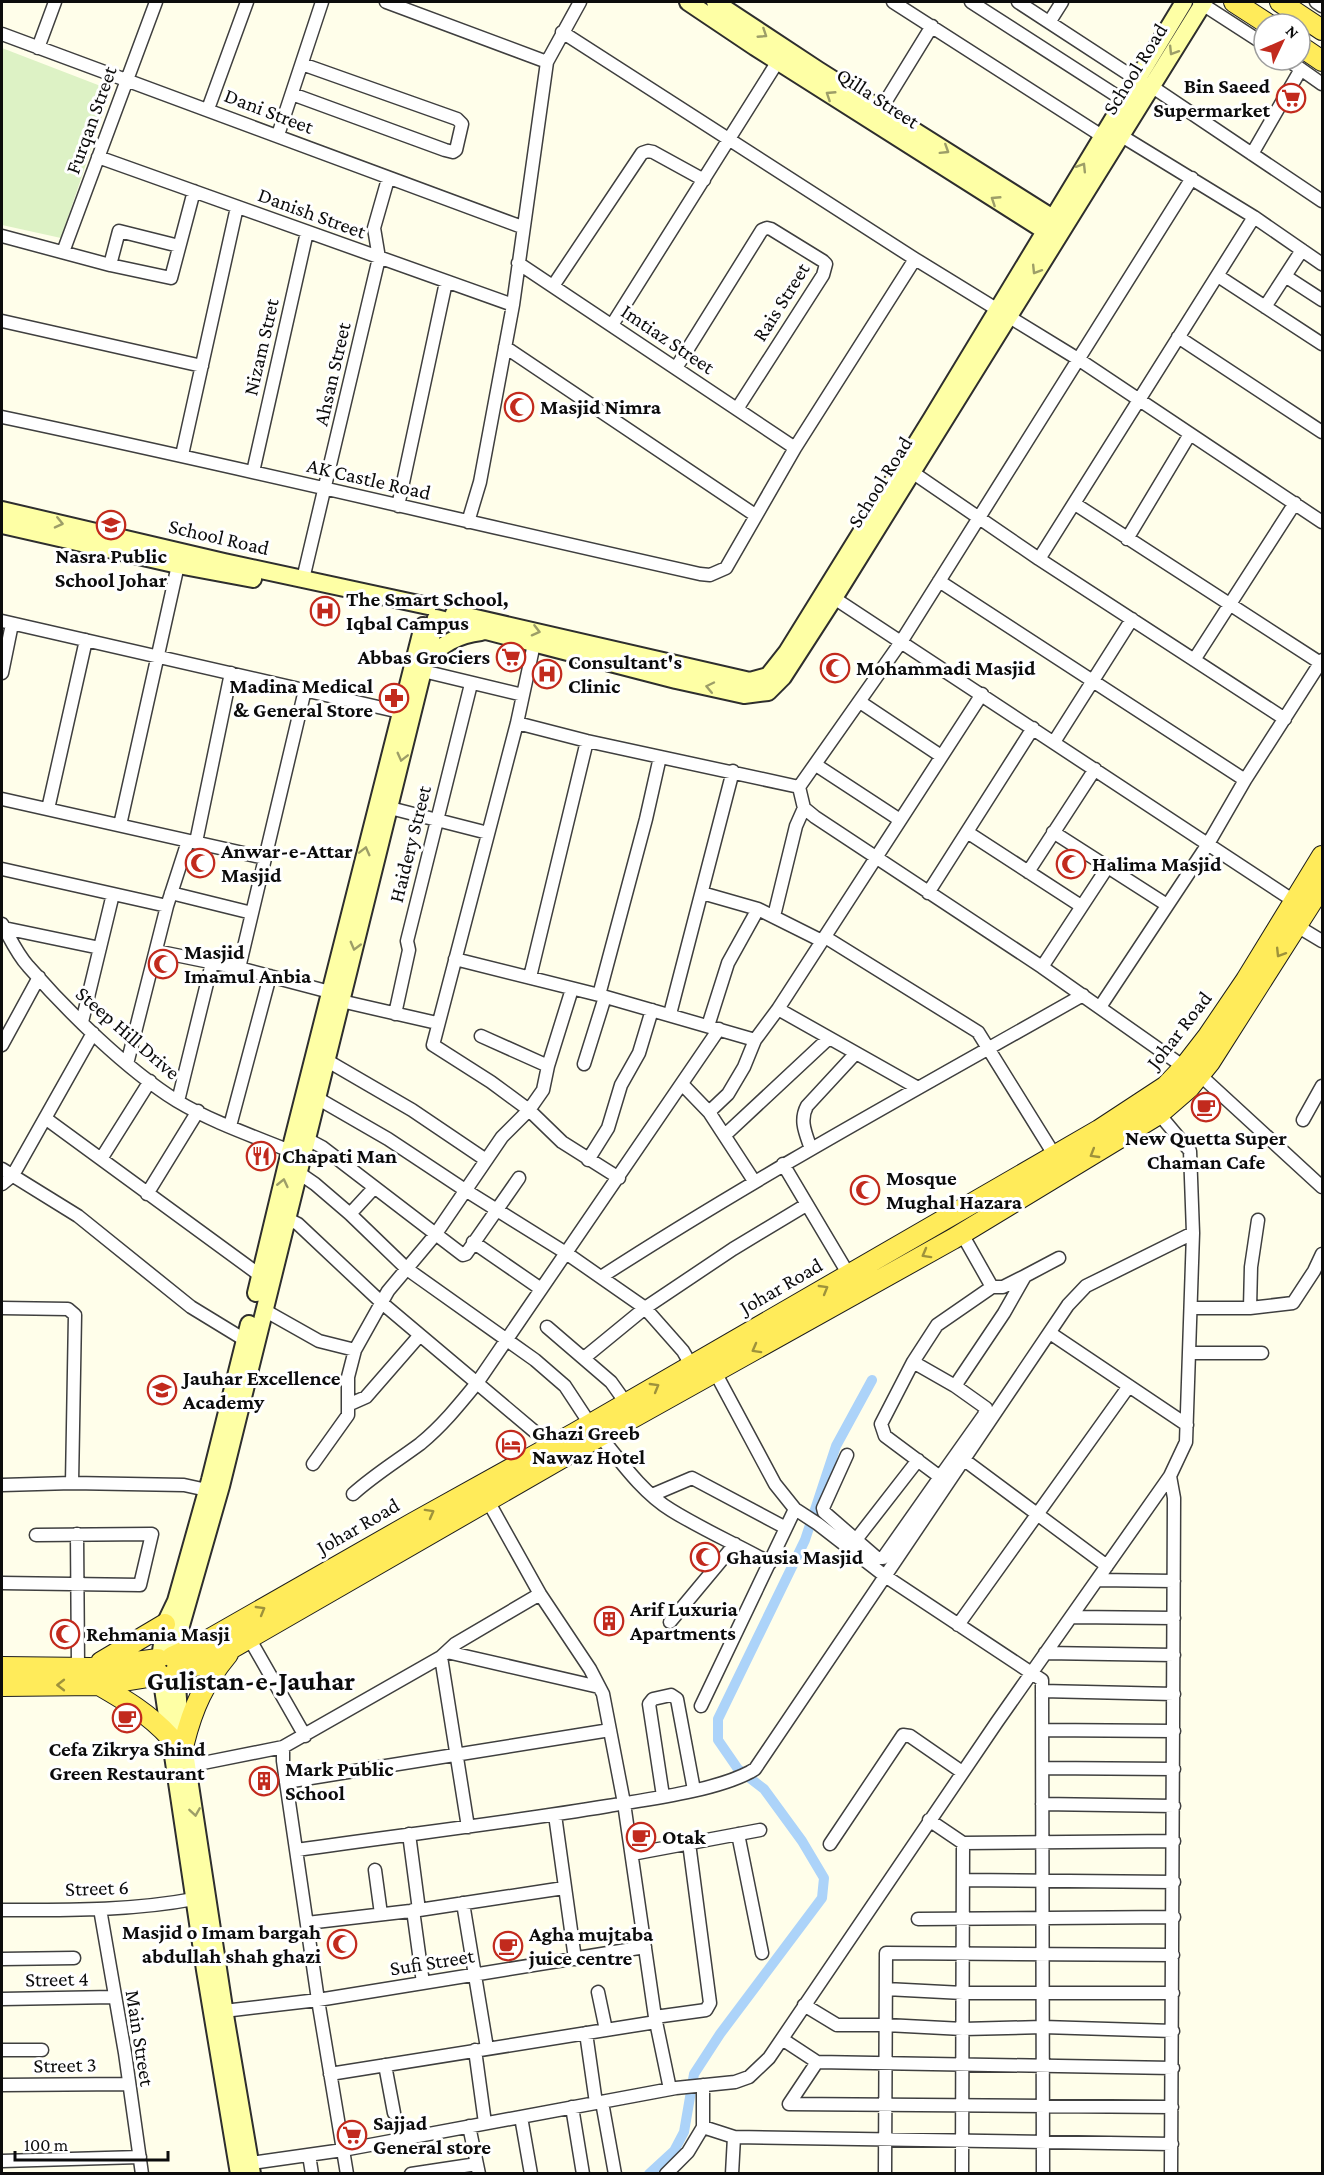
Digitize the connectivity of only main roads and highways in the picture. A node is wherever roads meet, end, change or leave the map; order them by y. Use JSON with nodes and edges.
{"nodes":[{"id":1,"x":1234,"y":2,"type":"edge"},
{"id":2,"x":1281,"y":2,"type":"edge"},
{"id":3,"x":1252,"y":14,"type":"edge"},
{"id":4,"x":1323,"y":30,"type":"edge"},
{"id":5,"x":1323,"y":856,"type":"edge"},
{"id":6,"x":1321,"y":893,"type":"edge"},
{"id":7,"x":1192,"y":1071,"type":"junction"},
{"id":8,"x":702,"y":1373,"type":"junction"},
{"id":9,"x":595,"y":1430,"type":"junction"},
{"id":10,"x":165,"y":1624,"type":"road end"},
{"id":11,"x":241,"y":1642,"type":"junction"},
{"id":12,"x":165,"y":1664,"type":"junction"},
{"id":13,"x":2,"y":1667,"type":"edge"},
{"id":14,"x":89,"y":1673,"type":"junction"},
{"id":15,"x":2,"y":1686,"type":"edge"}],
"edges":[{"from":1,"to":3,"type":"main road"},
{"from":2,"to":4,"type":"main road"},
{"from":5,"to":7,"type":"main road","name":"Johar Road"},
{"from":6,"to":7,"type":"main road","name":"Johar Road","one_way":true},
{"from":8,"to":7,"type":"main road","name":"Johar Road","one_way":true},
{"from":7,"to":8,"type":"main road","name":"Johar Road","one_way":true},
{"from":8,"to":9,"type":"main road","name":"Johar Road"},
{"from":9,"to":8,"type":"main road","name":"Johar Road","one_way":true},
{"from":9,"to":11,"type":"main road","name":"Johar Road"},
{"from":12,"to":9,"type":"main road","name":"Johar Road","one_way":true},
{"from":10,"to":14,"type":"main road"},
{"from":11,"to":12,"type":"main road","name":"Johar Road"},
{"from":11,"to":14,"type":"main road"},
{"from":12,"to":14,"type":"main road","name":"Johar Road"},
{"from":13,"to":14,"type":"main road","name":"Johar Road"},
{"from":14,"to":15,"type":"main road","name":"Johar Road","one_way":true}]}
